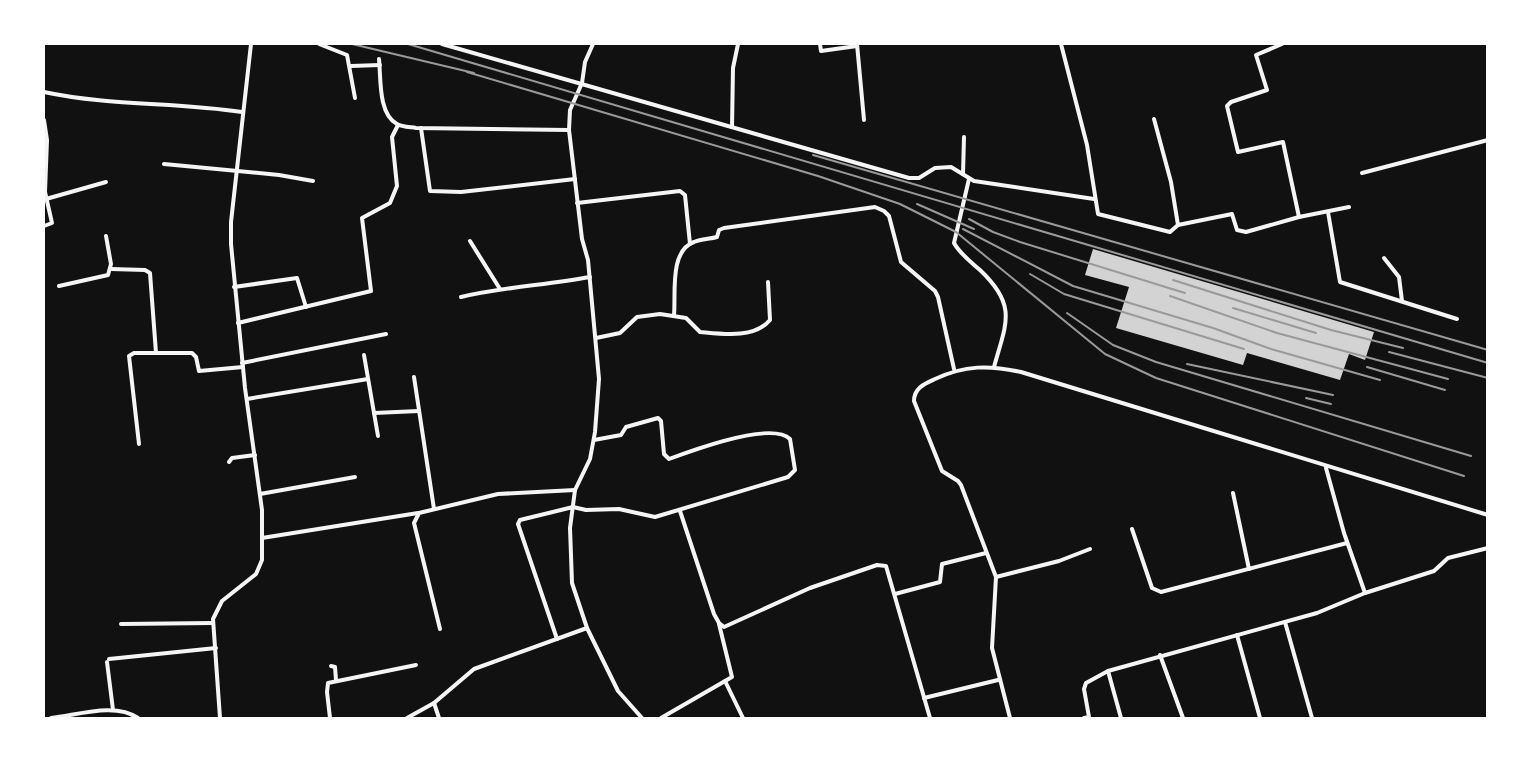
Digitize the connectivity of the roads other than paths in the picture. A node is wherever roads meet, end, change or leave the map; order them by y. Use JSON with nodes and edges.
{"nodes":[{"id":1,"x":251,"y":44,"type":"edge"},
{"id":2,"x":319,"y":44,"type":"edge"},
{"id":3,"x":442,"y":44,"type":"edge"},
{"id":4,"x":593,"y":44,"type":"edge"},
{"id":5,"x":738,"y":44,"type":"edge"},
{"id":6,"x":820,"y":44,"type":"edge"},
{"id":7,"x":1061,"y":44,"type":"edge"},
{"id":8,"x":1279,"y":44,"type":"edge"},
{"id":9,"x":857,"y":45,"type":"edge"},
{"id":10,"x":351,"y":66,"type":"junction"},
{"id":11,"x":582,"y":84,"type":"junction"},
{"id":12,"x":44,"y":92,"type":"edge"},
{"id":13,"x":355,"y":98,"type":"dead end"},
{"id":14,"x":242,"y":112,"type":"junction"},
{"id":15,"x":1154,"y":119,"type":"dead end"},
{"id":16,"x":44,"y":120,"type":"edge"},
{"id":17,"x":864,"y":120,"type":"dead end"},
{"id":18,"x":398,"y":125,"type":"junction"},
{"id":19,"x":732,"y":127,"type":"junction"},
{"id":20,"x":422,"y":128,"type":"junction"},
{"id":21,"x":569,"y":130,"type":"junction"},
{"id":22,"x":964,"y":137,"type":"dead end"},
{"id":23,"x":1488,"y":140,"type":"edge"},
{"id":24,"x":164,"y":165,"type":"dead end"},
{"id":25,"x":236,"y":172,"type":"junction"},
{"id":26,"x":1362,"y":173,"type":"dead end"},
{"id":27,"x":963,"y":174,"type":"junction"},
{"id":28,"x":575,"y":179,"type":"junction"},
{"id":29,"x":969,"y":179,"type":"junction"},
{"id":30,"x":314,"y":181,"type":"dead end"},
{"id":31,"x":106,"y":182,"type":"dead end"},
{"id":32,"x":46,"y":199,"type":"junction"},
{"id":33,"x":1094,"y":199,"type":"junction"},
{"id":34,"x":577,"y":203,"type":"junction"},
{"id":35,"x":1349,"y":207,"type":"dead end"},
{"id":36,"x":1328,"y":212,"type":"junction"},
{"id":37,"x":1299,"y":217,"type":"junction"},
{"id":38,"x":1178,"y":225,"type":"junction"},
{"id":39,"x":44,"y":226,"type":"edge"},
{"id":40,"x":106,"y":236,"type":"dead end"},
{"id":41,"x":470,"y":241,"type":"dead end"},
{"id":42,"x":690,"y":244,"type":"junction"},
{"id":43,"x":1384,"y":258,"type":"dead end"},
{"id":44,"x":111,"y":269,"type":"junction"},
{"id":45,"x":590,"y":277,"type":"junction"},
{"id":46,"x":768,"y":282,"type":"dead end"},
{"id":47,"x":59,"y":286,"type":"dead end"},
{"id":48,"x":234,"y":287,"type":"junction"},
{"id":49,"x":500,"y":289,"type":"junction"},
{"id":50,"x":461,"y":297,"type":"dead end"},
{"id":51,"x":1402,"y":302,"type":"junction"},
{"id":52,"x":306,"y":307,"type":"junction"},
{"id":53,"x":674,"y":315,"type":"junction"},
{"id":54,"x":1457,"y":319,"type":"dead end"},
{"id":55,"x":238,"y":323,"type":"junction"},
{"id":56,"x":386,"y":334,"type":"dead end"},
{"id":57,"x":596,"y":338,"type":"junction"},
{"id":58,"x":156,"y":353,"type":"junction"},
{"id":59,"x":364,"y":355,"type":"dead end"},
{"id":60,"x":243,"y":365,"type":"junction"},
{"id":61,"x":994,"y":367,"type":"junction"},
{"id":62,"x":954,"y":369,"type":"junction"},
{"id":63,"x":414,"y":376,"type":"dead end"},
{"id":64,"x":368,"y":379,"type":"junction"},
{"id":65,"x":247,"y":399,"type":"junction"},
{"id":66,"x":419,"y":411,"type":"junction"},
{"id":67,"x":374,"y":413,"type":"junction"},
{"id":68,"x":378,"y":436,"type":"dead end"},
{"id":69,"x":594,"y":440,"type":"junction"},
{"id":70,"x":139,"y":444,"type":"dead end"},
{"id":71,"x":255,"y":455,"type":"junction"},
{"id":72,"x":229,"y":462,"type":"dead end"},
{"id":73,"x":1326,"y":467,"type":"junction"},
{"id":74,"x":355,"y":477,"type":"dead end"},
{"id":75,"x":575,"y":490,"type":"junction"},
{"id":76,"x":1233,"y":493,"type":"dead end"},
{"id":77,"x":260,"y":494,"type":"junction"},
{"id":78,"x":573,"y":507,"type":"junction"},
{"id":79,"x":434,"y":509,"type":"junction"},
{"id":80,"x":680,"y":511,"type":"junction"},
{"id":81,"x":419,"y":513,"type":"junction"},
{"id":82,"x":1488,"y":515,"type":"edge"},
{"id":83,"x":1132,"y":529,"type":"dead end"},
{"id":84,"x":262,"y":538,"type":"junction"},
{"id":85,"x":1347,"y":543,"type":"junction"},
{"id":86,"x":1488,"y":548,"type":"edge"},
{"id":87,"x":1090,"y":549,"type":"dead end"},
{"id":88,"x":986,"y":552,"type":"junction"},
{"id":89,"x":1250,"y":569,"type":"junction"},
{"id":90,"x":996,"y":577,"type":"junction"},
{"id":91,"x":1365,"y":592,"type":"junction"},
{"id":92,"x":895,"y":594,"type":"junction"},
{"id":93,"x":1285,"y":622,"type":"junction"},
{"id":94,"x":213,"y":623,"type":"junction"},
{"id":95,"x":718,"y":623,"type":"junction"},
{"id":96,"x":121,"y":624,"type":"dead end"},
{"id":97,"x":587,"y":628,"type":"junction"},
{"id":98,"x":440,"y":629,"type":"dead end"},
{"id":99,"x":1237,"y":635,"type":"junction"},
{"id":100,"x":557,"y":639,"type":"junction"},
{"id":101,"x":216,"y":648,"type":"junction"},
{"id":102,"x":1160,"y":655,"type":"junction"},
{"id":103,"x":416,"y":665,"type":"dead end"},
{"id":104,"x":331,"y":666,"type":"dead end"},
{"id":105,"x":1108,"y":671,"type":"junction"},
{"id":106,"x":336,"y":680,"type":"junction"},
{"id":107,"x":998,"y":680,"type":"junction"},
{"id":108,"x":725,"y":681,"type":"junction"},
{"id":109,"x":924,"y":698,"type":"junction"},
{"id":110,"x":434,"y":703,"type":"junction"},
{"id":111,"x":113,"y":710,"type":"junction"},
{"id":112,"x":51,"y":718,"type":"edge"},
{"id":113,"x":138,"y":718,"type":"edge"},
{"id":114,"x":220,"y":718,"type":"edge"},
{"id":115,"x":330,"y":718,"type":"edge"},
{"id":116,"x":407,"y":718,"type":"edge"},
{"id":117,"x":439,"y":718,"type":"edge"},
{"id":118,"x":642,"y":718,"type":"edge"},
{"id":119,"x":661,"y":718,"type":"edge"},
{"id":120,"x":743,"y":718,"type":"edge"},
{"id":121,"x":930,"y":718,"type":"edge"},
{"id":122,"x":1010,"y":718,"type":"edge"},
{"id":123,"x":1087,"y":718,"type":"edge"},
{"id":124,"x":1121,"y":718,"type":"edge"},
{"id":125,"x":1183,"y":718,"type":"edge"},
{"id":126,"x":1260,"y":718,"type":"edge"},
{"id":127,"x":1312,"y":718,"type":"edge"}],
"edges":[{"from":1,"to":14,"type":"street"},
{"from":2,"to":10,"type":"street"},
{"from":3,"to":11,"type":"street"},
{"from":4,"to":11,"type":"street"},
{"from":5,"to":19,"type":"street"},
{"from":6,"to":9,"type":"street"},
{"from":7,"to":33,"type":"street"},
{"from":8,"to":37,"type":"street"},
{"from":9,"to":17,"type":"street"},
{"from":10,"to":13,"type":"street"},
{"from":10,"to":18,"type":"street"},
{"from":11,"to":19,"type":"street"},
{"from":11,"to":21,"type":"street"},
{"from":12,"to":14,"type":"street"},
{"from":14,"to":25,"type":"street"},
{"from":15,"to":38,"type":"street"},
{"from":16,"to":32,"type":"street"},
{"from":18,"to":20,"type":"street"},
{"from":18,"to":52,"type":"street"},
{"from":19,"to":27,"type":"street"},
{"from":20,"to":21,"type":"street"},
{"from":20,"to":28,"type":"street"},
{"from":21,"to":28,"type":"street"},
{"from":22,"to":27,"type":"street"},
{"from":23,"to":26,"type":"street"},
{"from":24,"to":25,"type":"street"},
{"from":25,"to":30,"type":"street"},
{"from":25,"to":48,"type":"street"},
{"from":27,"to":29,"type":"street"},
{"from":28,"to":34,"type":"street"},
{"from":29,"to":33,"type":"street"},
{"from":29,"to":61,"type":"street"},
{"from":31,"to":32,"type":"street"},
{"from":32,"to":39,"type":"street"},
{"from":33,"to":38,"type":"street"},
{"from":34,"to":42,"type":"street"},
{"from":34,"to":45,"type":"street"},
{"from":35,"to":36,"type":"street"},
{"from":36,"to":37,"type":"street"},
{"from":36,"to":51,"type":"street"},
{"from":37,"to":38,"type":"street"},
{"from":40,"to":44,"type":"street"},
{"from":41,"to":49,"type":"street"},
{"from":42,"to":53,"type":"street"},
{"from":42,"to":62,"type":"street"},
{"from":43,"to":51,"type":"street"},
{"from":44,"to":47,"type":"street"},
{"from":44,"to":58,"type":"street"},
{"from":45,"to":49,"type":"street"},
{"from":45,"to":57,"type":"street"},
{"from":46,"to":53,"type":"street"},
{"from":48,"to":52,"type":"street"},
{"from":48,"to":55,"type":"street"},
{"from":49,"to":50,"type":"street"},
{"from":51,"to":54,"type":"street"},
{"from":52,"to":55,"type":"street"},
{"from":53,"to":57,"type":"street"},
{"from":55,"to":60,"type":"street"},
{"from":56,"to":60,"type":"street"},
{"from":57,"to":69,"type":"street"},
{"from":58,"to":60,"type":"street"},
{"from":58,"to":70,"type":"street"},
{"from":59,"to":64,"type":"street"},
{"from":60,"to":65,"type":"street"},
{"from":61,"to":62,"type":"street"},
{"from":61,"to":73,"type":"street"},
{"from":62,"to":88,"type":"street"},
{"from":63,"to":66,"type":"street"},
{"from":64,"to":65,"type":"street"},
{"from":64,"to":67,"type":"street"},
{"from":65,"to":71,"type":"street"},
{"from":66,"to":67,"type":"street"},
{"from":66,"to":79,"type":"street"},
{"from":67,"to":68,"type":"street"},
{"from":69,"to":75,"type":"street"},
{"from":69,"to":80,"type":"street"},
{"from":71,"to":72,"type":"street"},
{"from":71,"to":77,"type":"street"},
{"from":73,"to":82,"type":"street"},
{"from":73,"to":85,"type":"street"},
{"from":74,"to":77,"type":"street"},
{"from":75,"to":78,"type":"street"},
{"from":75,"to":79,"type":"street"},
{"from":76,"to":89,"type":"street"},
{"from":77,"to":84,"type":"street"},
{"from":78,"to":80,"type":"street"},
{"from":78,"to":97,"type":"street"},
{"from":78,"to":100,"type":"street"},
{"from":79,"to":81,"type":"street"},
{"from":80,"to":95,"type":"street"},
{"from":81,"to":84,"type":"street"},
{"from":81,"to":98,"type":"street"},
{"from":83,"to":89,"type":"street"},
{"from":84,"to":94,"type":"street"},
{"from":85,"to":89,"type":"street"},
{"from":85,"to":91,"type":"street"},
{"from":86,"to":91,"type":"street"},
{"from":87,"to":90,"type":"street"},
{"from":88,"to":90,"type":"street"},
{"from":88,"to":92,"type":"street"},
{"from":90,"to":107,"type":"street"},
{"from":91,"to":93,"type":"street"},
{"from":92,"to":95,"type":"street"},
{"from":92,"to":109,"type":"street"},
{"from":93,"to":99,"type":"street"},
{"from":93,"to":127,"type":"street"},
{"from":94,"to":96,"type":"street"},
{"from":94,"to":101,"type":"street"},
{"from":95,"to":108,"type":"street"},
{"from":97,"to":100,"type":"street"},
{"from":97,"to":118,"type":"street"},
{"from":99,"to":102,"type":"street"},
{"from":99,"to":126,"type":"street"},
{"from":100,"to":110,"type":"street"},
{"from":101,"to":111,"type":"street"},
{"from":101,"to":114,"type":"street"},
{"from":102,"to":105,"type":"street"},
{"from":102,"to":125,"type":"street"},
{"from":103,"to":106,"type":"street"},
{"from":104,"to":106,"type":"street"},
{"from":105,"to":123,"type":"street"},
{"from":105,"to":124,"type":"street"},
{"from":106,"to":115,"type":"street"},
{"from":107,"to":109,"type":"street"},
{"from":107,"to":122,"type":"street"},
{"from":108,"to":119,"type":"street"},
{"from":108,"to":120,"type":"street"},
{"from":109,"to":121,"type":"street"},
{"from":110,"to":116,"type":"street"},
{"from":110,"to":117,"type":"street"},
{"from":111,"to":112,"type":"street"},
{"from":111,"to":113,"type":"street"}]}
